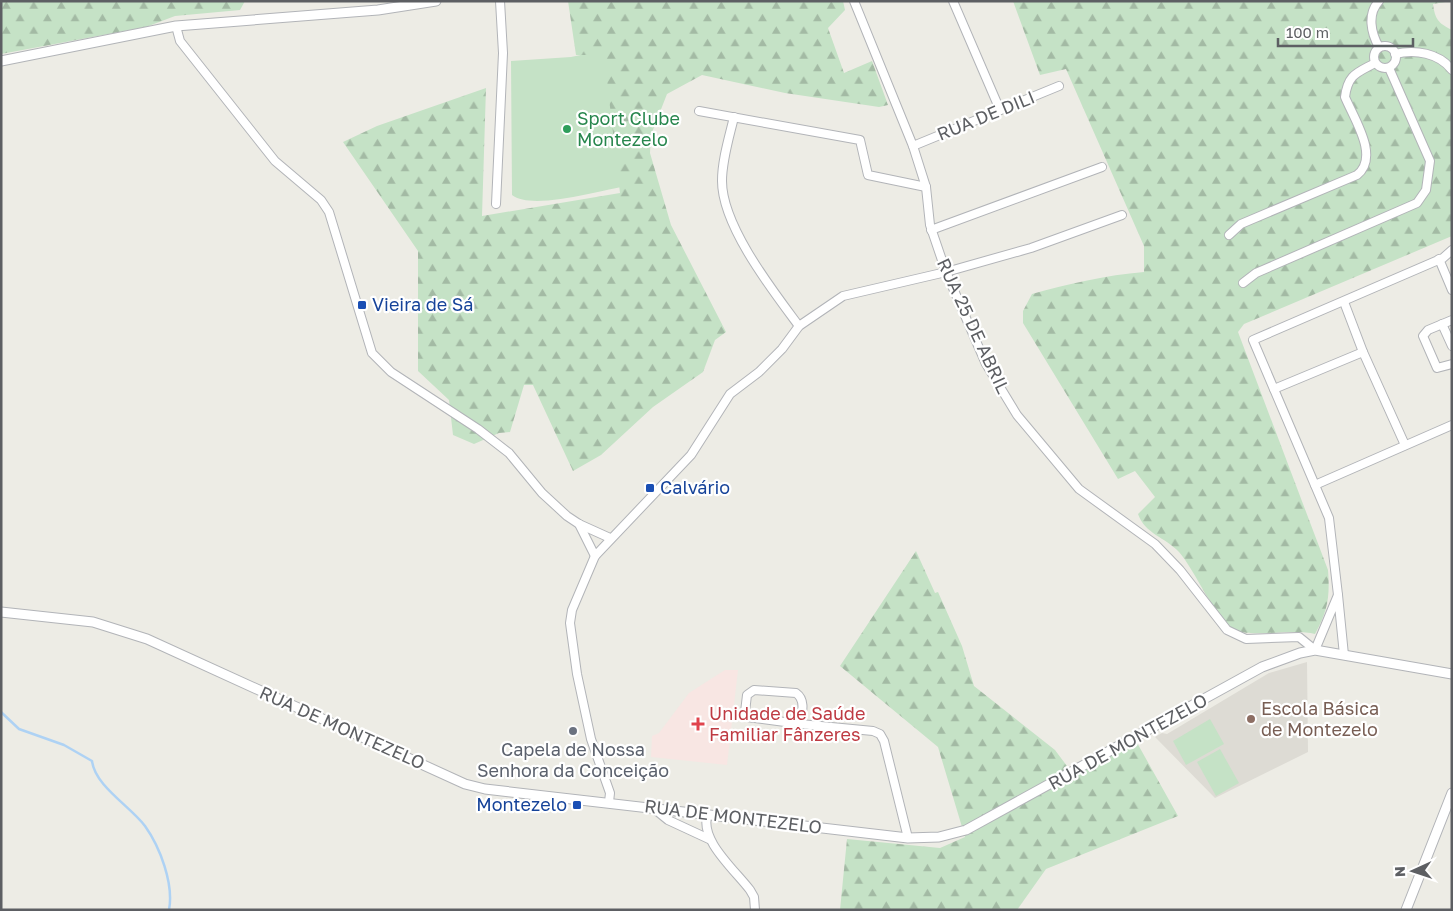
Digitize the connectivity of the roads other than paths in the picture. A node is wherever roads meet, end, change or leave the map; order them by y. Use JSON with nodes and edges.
{"nodes":[{"id":1,"x":436,"y":1,"type":"edge"},
{"id":2,"x":500,"y":1,"type":"edge"},
{"id":3,"x":854,"y":1,"type":"edge"},
{"id":4,"x":953,"y":1,"type":"edge"},
{"id":5,"x":1379,"y":1,"type":"edge"},
{"id":6,"x":176,"y":26,"type":"junction"},
{"id":7,"x":1379,"y":47,"type":"junction"},
{"id":8,"x":1395,"y":54,"type":"junction"},
{"id":9,"x":1,"y":61,"type":"edge"},
{"id":10,"x":1375,"y":63,"type":"junction"},
{"id":11,"x":1389,"y":68,"type":"junction"},
{"id":12,"x":1452,"y":70,"type":"edge"},
{"id":13,"x":1059,"y":86,"type":"dead end"},
{"id":14,"x":1000,"y":110,"type":"junction"},
{"id":15,"x":699,"y":111,"type":"dead end"},
{"id":16,"x":734,"y":117,"type":"junction"},
{"id":17,"x":913,"y":146,"type":"junction"},
{"id":18,"x":1102,"y":168,"type":"dead end"},
{"id":19,"x":926,"y":187,"type":"junction"},
{"id":20,"x":496,"y":204,"type":"dead end"},
{"id":21,"x":1122,"y":215,"type":"dead end"},
{"id":22,"x":931,"y":230,"type":"junction"},
{"id":23,"x":1229,"y":234,"type":"dead end"},
{"id":24,"x":1452,"y":250,"type":"edge"},
{"id":25,"x":1439,"y":259,"type":"junction"},
{"id":26,"x":946,"y":272,"type":"junction"},
{"id":27,"x":1243,"y":283,"type":"dead end"},
{"id":28,"x":1452,"y":290,"type":"edge"},
{"id":29,"x":1344,"y":302,"type":"junction"},
{"id":30,"x":1452,"y":320,"type":"edge"},
{"id":31,"x":1442,"y":324,"type":"junction"},
{"id":32,"x":800,"y":326,"type":"junction"},
{"id":33,"x":1452,"y":346,"type":"edge"},
{"id":34,"x":1363,"y":352,"type":"junction"},
{"id":35,"x":1452,"y":364,"type":"edge"},
{"id":36,"x":1274,"y":389,"type":"junction"},
{"id":37,"x":1452,"y":424,"type":"edge"},
{"id":38,"x":1405,"y":445,"type":"junction"},
{"id":39,"x":1315,"y":485,"type":"junction"},
{"id":40,"x":579,"y":524,"type":"junction"},
{"id":41,"x":610,"y":538,"type":"junction"},
{"id":42,"x":595,"y":556,"type":"junction"},
{"id":43,"x":1338,"y":595,"type":"junction"},
{"id":44,"x":1,"y":612,"type":"edge"},
{"id":45,"x":1315,"y":650,"type":"junction"},
{"id":46,"x":1344,"y":655,"type":"junction"},
{"id":47,"x":1452,"y":674,"type":"edge"},
{"id":48,"x":800,"y":724,"type":"junction"},
{"id":49,"x":1452,"y":793,"type":"edge"},
{"id":50,"x":609,"y":802,"type":"junction"},
{"id":51,"x":651,"y":807,"type":"junction"},
{"id":52,"x":708,"y":814,"type":"junction"},
{"id":53,"x":908,"y":838,"type":"junction"},
{"id":54,"x":709,"y":839,"type":"junction"},
{"id":55,"x":755,"y":910,"type":"edge"},
{"id":56,"x":1406,"y":910,"type":"edge"}],
"edges":[{"from":1,"to":6,"type":"street"},
{"from":2,"to":20,"type":"street"},
{"from":3,"to":17,"type":"street","name":"RUA 25 DE ABRIL"},
{"from":4,"to":14,"type":"street"},
{"from":5,"to":7,"type":"street"},
{"from":6,"to":9,"type":"street"},
{"from":6,"to":40,"type":"street"},
{"from":7,"to":8,"type":"street"},
{"from":7,"to":10,"type":"street"},
{"from":8,"to":11,"type":"street"},
{"from":8,"to":12,"type":"street"},
{"from":10,"to":11,"type":"street"},
{"from":10,"to":23,"type":"street"},
{"from":11,"to":27,"type":"street"},
{"from":13,"to":14,"type":"street","name":"RUA DE DILI"},
{"from":14,"to":17,"type":"street","name":"RUA DE DILI"},
{"from":15,"to":16,"type":"street"},
{"from":16,"to":19,"type":"street"},
{"from":16,"to":32,"type":"street"},
{"from":17,"to":19,"type":"street","name":"RUA 25 DE ABRIL"},
{"from":18,"to":22,"type":"street"},
{"from":19,"to":22,"type":"street","name":"RUA 25 DE ABRIL"},
{"from":21,"to":26,"type":"street"},
{"from":22,"to":26,"type":"street","name":"RUA 25 DE ABRIL"},
{"from":24,"to":25,"type":"street"},
{"from":25,"to":28,"type":"street"},
{"from":25,"to":29,"type":"street"},
{"from":26,"to":32,"type":"street"},
{"from":26,"to":45,"type":"street","name":"RUA 25 DE ABRIL"},
{"from":29,"to":34,"type":"street"},
{"from":29,"to":36,"type":"street"},
{"from":30,"to":31,"type":"street"},
{"from":31,"to":33,"type":"street"},
{"from":31,"to":35,"type":"street"},
{"from":32,"to":41,"type":"street"},
{"from":34,"to":36,"type":"street"},
{"from":34,"to":38,"type":"street"},
{"from":36,"to":39,"type":"street"},
{"from":37,"to":38,"type":"street"},
{"from":38,"to":39,"type":"street"},
{"from":39,"to":43,"type":"street"},
{"from":40,"to":41,"type":"street"},
{"from":40,"to":42,"type":"street"},
{"from":41,"to":42,"type":"street"},
{"from":42,"to":50,"type":"street"},
{"from":43,"to":45,"type":"street"},
{"from":43,"to":46,"type":"street"},
{"from":44,"to":50,"type":"street","name":"RUA DE MONTEZELO"},
{"from":45,"to":46,"type":"street","name":"RUA DE MONTEZELO"},
{"from":45,"to":53,"type":"street","name":"RUA DE MONTEZELO"},
{"from":46,"to":47,"type":"street","name":"RUA DE MONTEZELO"},
{"from":48,"to":48,"type":"street"},
{"from":48,"to":53,"type":"street"},
{"from":49,"to":56,"type":"street"},
{"from":50,"to":51,"type":"street","name":"RUA DE MONTEZELO"},
{"from":51,"to":52,"type":"street","name":"RUA DE MONTEZELO"},
{"from":51,"to":54,"type":"street"},
{"from":52,"to":53,"type":"street","name":"RUA DE MONTEZELO"},
{"from":52,"to":54,"type":"street"},
{"from":54,"to":55,"type":"street"}]}
